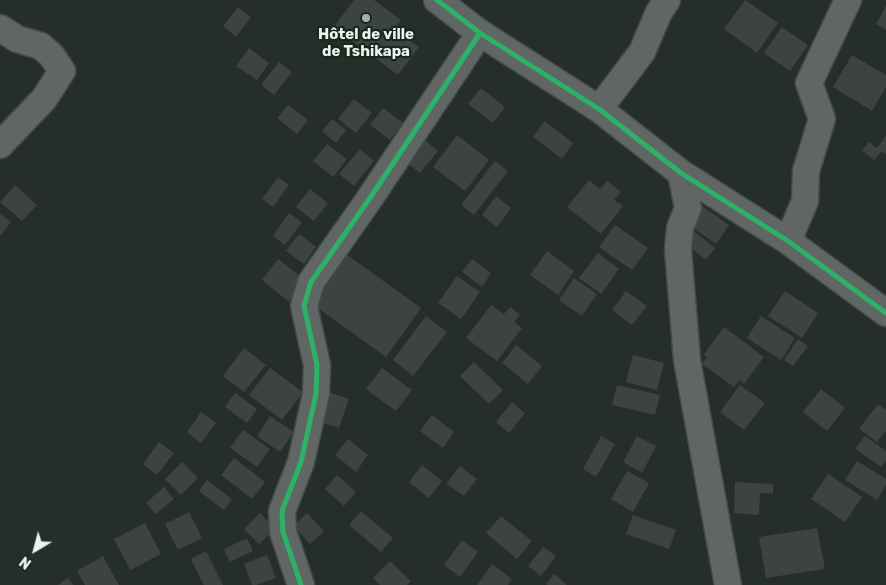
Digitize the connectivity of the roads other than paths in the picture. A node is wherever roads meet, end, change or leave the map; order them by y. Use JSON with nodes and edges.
{"nodes":[{"id":1,"x":437,"y":0,"type":"edge"},
{"id":2,"x":667,"y":0,"type":"edge"},
{"id":3,"x":848,"y":0,"type":"edge"},
{"id":4,"x":0,"y":28,"type":"edge"},
{"id":5,"x":480,"y":33,"type":"junction"},
{"id":6,"x":599,"y":109,"type":"junction"},
{"id":7,"x":0,"y":145,"type":"edge"},
{"id":8,"x":681,"y":173,"type":"junction"},
{"id":9,"x":788,"y":241,"type":"junction"},
{"id":10,"x":886,"y":313,"type":"edge"},
{"id":11,"x":301,"y":585,"type":"edge"},
{"id":12,"x":728,"y":585,"type":"edge"}],
"edges":[{"from":1,"to":5,"type":"street"},
{"from":2,"to":6,"type":"street"},
{"from":3,"to":9,"type":"street"},
{"from":4,"to":7,"type":"street"},
{"from":5,"to":6,"type":"street"},
{"from":5,"to":11,"type":"street"},
{"from":6,"to":8,"type":"street"},
{"from":8,"to":9,"type":"street"},
{"from":8,"to":12,"type":"street"},
{"from":9,"to":10,"type":"street"}]}
